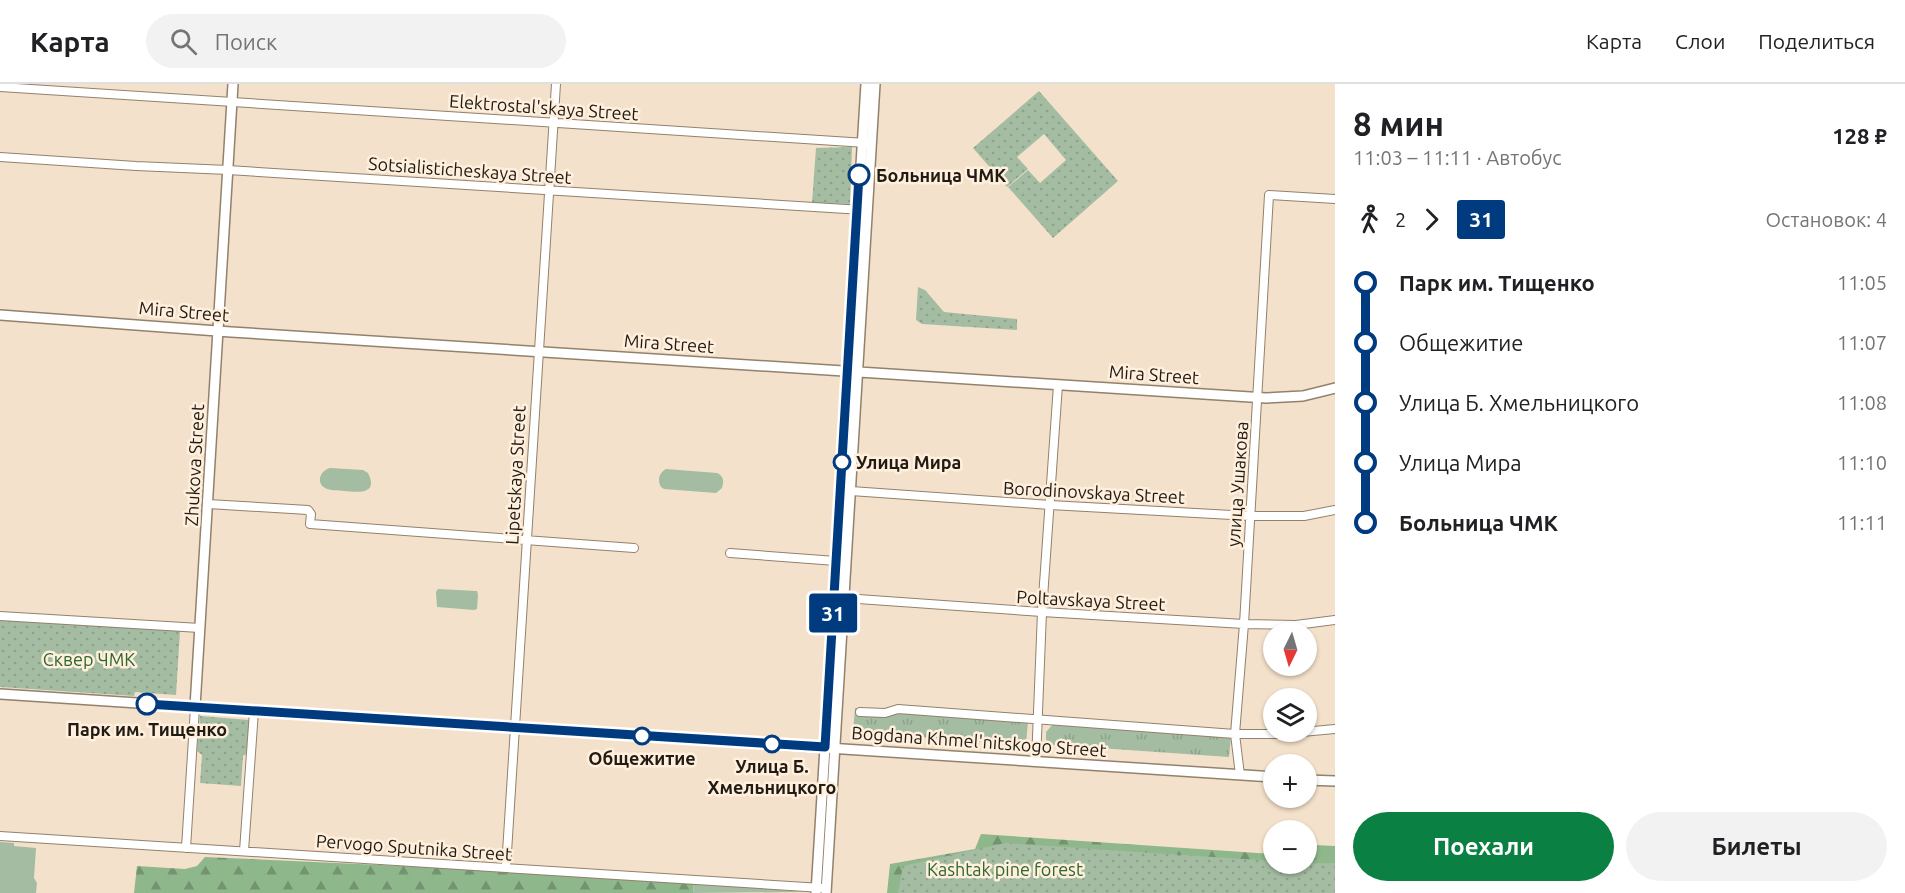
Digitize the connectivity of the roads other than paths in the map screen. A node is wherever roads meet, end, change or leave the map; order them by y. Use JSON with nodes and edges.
{"nodes":[{"id":1,"x":233,"y":84,"type":"edge"},
{"id":2,"x":556,"y":84,"type":"edge"},
{"id":3,"x":866,"y":84,"type":"edge"},
{"id":4,"x":875,"y":84,"type":"edge"},
{"id":5,"x":0,"y":87,"type":"edge"},
{"id":6,"x":232,"y":101,"type":"junction"},
{"id":7,"x":553,"y":122,"type":"junction"},
{"id":8,"x":866,"y":143,"type":"junction"},
{"id":9,"x":0,"y":157,"type":"edge"},
{"id":10,"x":228,"y":170,"type":"junction"},
{"id":11,"x":548,"y":190,"type":"junction"},
{"id":12,"x":1335,"y":199,"type":"edge"},
{"id":13,"x":862,"y":210,"type":"junction"},
{"id":14,"x":0,"y":315,"type":"edge"},
{"id":15,"x":218,"y":331,"type":"junction"},
{"id":16,"x":538,"y":351,"type":"junction"},
{"id":17,"x":852,"y":371,"type":"junction"},
{"id":18,"x":1058,"y":385,"type":"junction"},
{"id":19,"x":1335,"y":388,"type":"edge"},
{"id":20,"x":1257,"y":397,"type":"junction"},
{"id":21,"x":851,"y":490,"type":"junction"},
{"id":22,"x":208,"y":504,"type":"junction"},
{"id":23,"x":1050,"y":505,"type":"junction"},
{"id":24,"x":1335,"y":510,"type":"edge"},
{"id":25,"x":1250,"y":516,"type":"junction"},
{"id":26,"x":527,"y":539,"type":"junction"},
{"id":27,"x":634,"y":548,"type":"dead end"},
{"id":28,"x":730,"y":553,"type":"dead end"},
{"id":29,"x":836,"y":561,"type":"junction"},
{"id":30,"x":844,"y":598,"type":"junction"},
{"id":31,"x":1041,"y":612,"type":"junction"},
{"id":32,"x":0,"y":616,"type":"edge"},
{"id":33,"x":1335,"y":620,"type":"edge"},
{"id":34,"x":1244,"y":624,"type":"junction"},
{"id":35,"x":200,"y":628,"type":"junction"},
{"id":36,"x":0,"y":694,"type":"edge"},
{"id":37,"x":195,"y":707,"type":"junction"},
{"id":38,"x":254,"y":711,"type":"junction"},
{"id":39,"x":860,"y":712,"type":"dead end"},
{"id":40,"x":1038,"y":719,"type":"junction"},
{"id":41,"x":515,"y":728,"type":"junction"},
{"id":42,"x":1335,"y":729,"type":"edge"},
{"id":43,"x":1235,"y":734,"type":"junction"},
{"id":44,"x":825,"y":747,"type":"junction"},
{"id":45,"x":835,"y":748,"type":"junction"},
{"id":46,"x":1036,"y":762,"type":"junction"},
{"id":47,"x":1240,"y":775,"type":"junction"},
{"id":48,"x":1263,"y":776,"type":"edge"},
{"id":49,"x":1317,"y":781,"type":"edge"},
{"id":50,"x":1335,"y":782,"type":"edge"},
{"id":51,"x":0,"y":836,"type":"edge"},
{"id":52,"x":186,"y":848,"type":"junction"},
{"id":53,"x":244,"y":851,"type":"junction"},
{"id":54,"x":506,"y":868,"type":"junction"},
{"id":55,"x":816,"y":890,"type":"edge"},
{"id":56,"x":826,"y":891,"type":"edge"}],
"edges":[{"from":1,"to":6,"type":"main road","name":"Zhukova Street"},
{"from":2,"to":7,"type":"street","name":"Lipetskaya Street"},
{"from":3,"to":8,"type":"main road"},
{"from":4,"to":8,"type":"main road"},
{"from":5,"to":6,"type":"street","name":"Elektrostal'skaya Street"},
{"from":6,"to":7,"type":"street","name":"Elektrostal'skaya Street"},
{"from":6,"to":10,"type":"main road","name":"Zhukova Street"},
{"from":7,"to":8,"type":"street","name":"Elektrostal'skaya Street"},
{"from":7,"to":11,"type":"street","name":"Lipetskaya Street"},
{"from":8,"to":13,"type":"main road"},
{"from":9,"to":10,"type":"street","name":"Sotsialisticheskaya Street"},
{"from":10,"to":11,"type":"street","name":"Sotsialisticheskaya Street"},
{"from":10,"to":15,"type":"main road","name":"Zhukova Street"},
{"from":11,"to":13,"type":"street","name":"Sotsialisticheskaya Street"},
{"from":11,"to":16,"type":"street","name":"Lipetskaya Street"},
{"from":12,"to":20,"type":"street","name":"улица Ушакова"},
{"from":13,"to":17,"type":"main road"},
{"from":14,"to":15,"type":"main road","name":"Mira Street"},
{"from":15,"to":16,"type":"main road","name":"Mira Street"},
{"from":15,"to":22,"type":"main road","name":"Zhukova Street"},
{"from":16,"to":17,"type":"main road","name":"Mira Street"},
{"from":16,"to":26,"type":"street","name":"Lipetskaya Street"},
{"from":17,"to":18,"type":"main road","name":"Mira Street"},
{"from":17,"to":21,"type":"main road"},
{"from":17,"to":29,"type":"main road"},
{"from":18,"to":20,"type":"main road","name":"Mira Street"},
{"from":18,"to":23,"type":"street"},
{"from":19,"to":20,"type":"main road","name":"Mira Street"},
{"from":20,"to":25,"type":"street","name":"улица Ушакова"},
{"from":21,"to":23,"type":"street","name":"Borodinovskaya Street"},
{"from":21,"to":30,"type":"main road"},
{"from":22,"to":26,"type":"street"},
{"from":22,"to":35,"type":"main road","name":"Zhukova Street"},
{"from":23,"to":25,"type":"street","name":"Borodinovskaya Street"},
{"from":23,"to":31,"type":"street"},
{"from":24,"to":25,"type":"street","name":"Borodinovskaya Street"},
{"from":25,"to":34,"type":"street","name":"улица Ушакова"},
{"from":26,"to":27,"type":"street"},
{"from":26,"to":41,"type":"street","name":"Lipetskaya Street"},
{"from":28,"to":29,"type":"street"},
{"from":29,"to":44,"type":"main road"},
{"from":30,"to":31,"type":"street","name":"Poltavskaya Street"},
{"from":30,"to":45,"type":"main road"},
{"from":31,"to":34,"type":"street","name":"Poltavskaya Street"},
{"from":31,"to":40,"type":"street"},
{"from":32,"to":35,"type":"street"},
{"from":33,"to":34,"type":"street","name":"Poltavskaya Street"},
{"from":34,"to":43,"type":"street","name":"улица Ушакова"},
{"from":35,"to":37,"type":"main road","name":"Zhukova Street"},
{"from":36,"to":37,"type":"main road","name":"Bogdana Khmel'nitskogo Street"},
{"from":37,"to":38,"type":"main road","name":"Bogdana Khmel'nitskogo Street"},
{"from":37,"to":52,"type":"street","name":"Zhukova Street"},
{"from":38,"to":41,"type":"main road","name":"Bogdana Khmel'nitskogo Street"},
{"from":38,"to":53,"type":"street"},
{"from":39,"to":40,"type":"street","name":"Bogdana Khmel'nitskogo Street"},
{"from":40,"to":43,"type":"street","name":"Bogdana Khmel'nitskogo Street"},
{"from":40,"to":46,"type":"street"},
{"from":41,"to":44,"type":"main road","name":"Bogdana Khmel'nitskogo Street"},
{"from":41,"to":54,"type":"street","name":"Lipetskaya Street"},
{"from":42,"to":43,"type":"street","name":"Bogdana Khmel'nitskogo Street"},
{"from":43,"to":47,"type":"street","name":"улица Ушакова"},
{"from":44,"to":45,"type":"main road","name":"Bogdana Khmel'nitskogo Street"},
{"from":44,"to":55,"type":"main road"},
{"from":45,"to":46,"type":"main road","name":"Bogdana Khmel'nitskogo Street"},
{"from":45,"to":56,"type":"main road"},
{"from":46,"to":47,"type":"main road","name":"Bogdana Khmel'nitskogo Street"},
{"from":47,"to":48,"type":"main road","name":"Bogdana Khmel'nitskogo Street"},
{"from":49,"to":50,"type":"main road"},
{"from":51,"to":52,"type":"street","name":"Pervogo Sputnika Street"},
{"from":52,"to":53,"type":"street","name":"Pervogo Sputnika Street"},
{"from":53,"to":54,"type":"street","name":"Pervogo Sputnika Street"},
{"from":54,"to":55,"type":"street","name":"Pervogo Sputnika Street"},
{"from":55,"to":56,"type":"street","name":"Pervogo Sputnika Street"}]}
